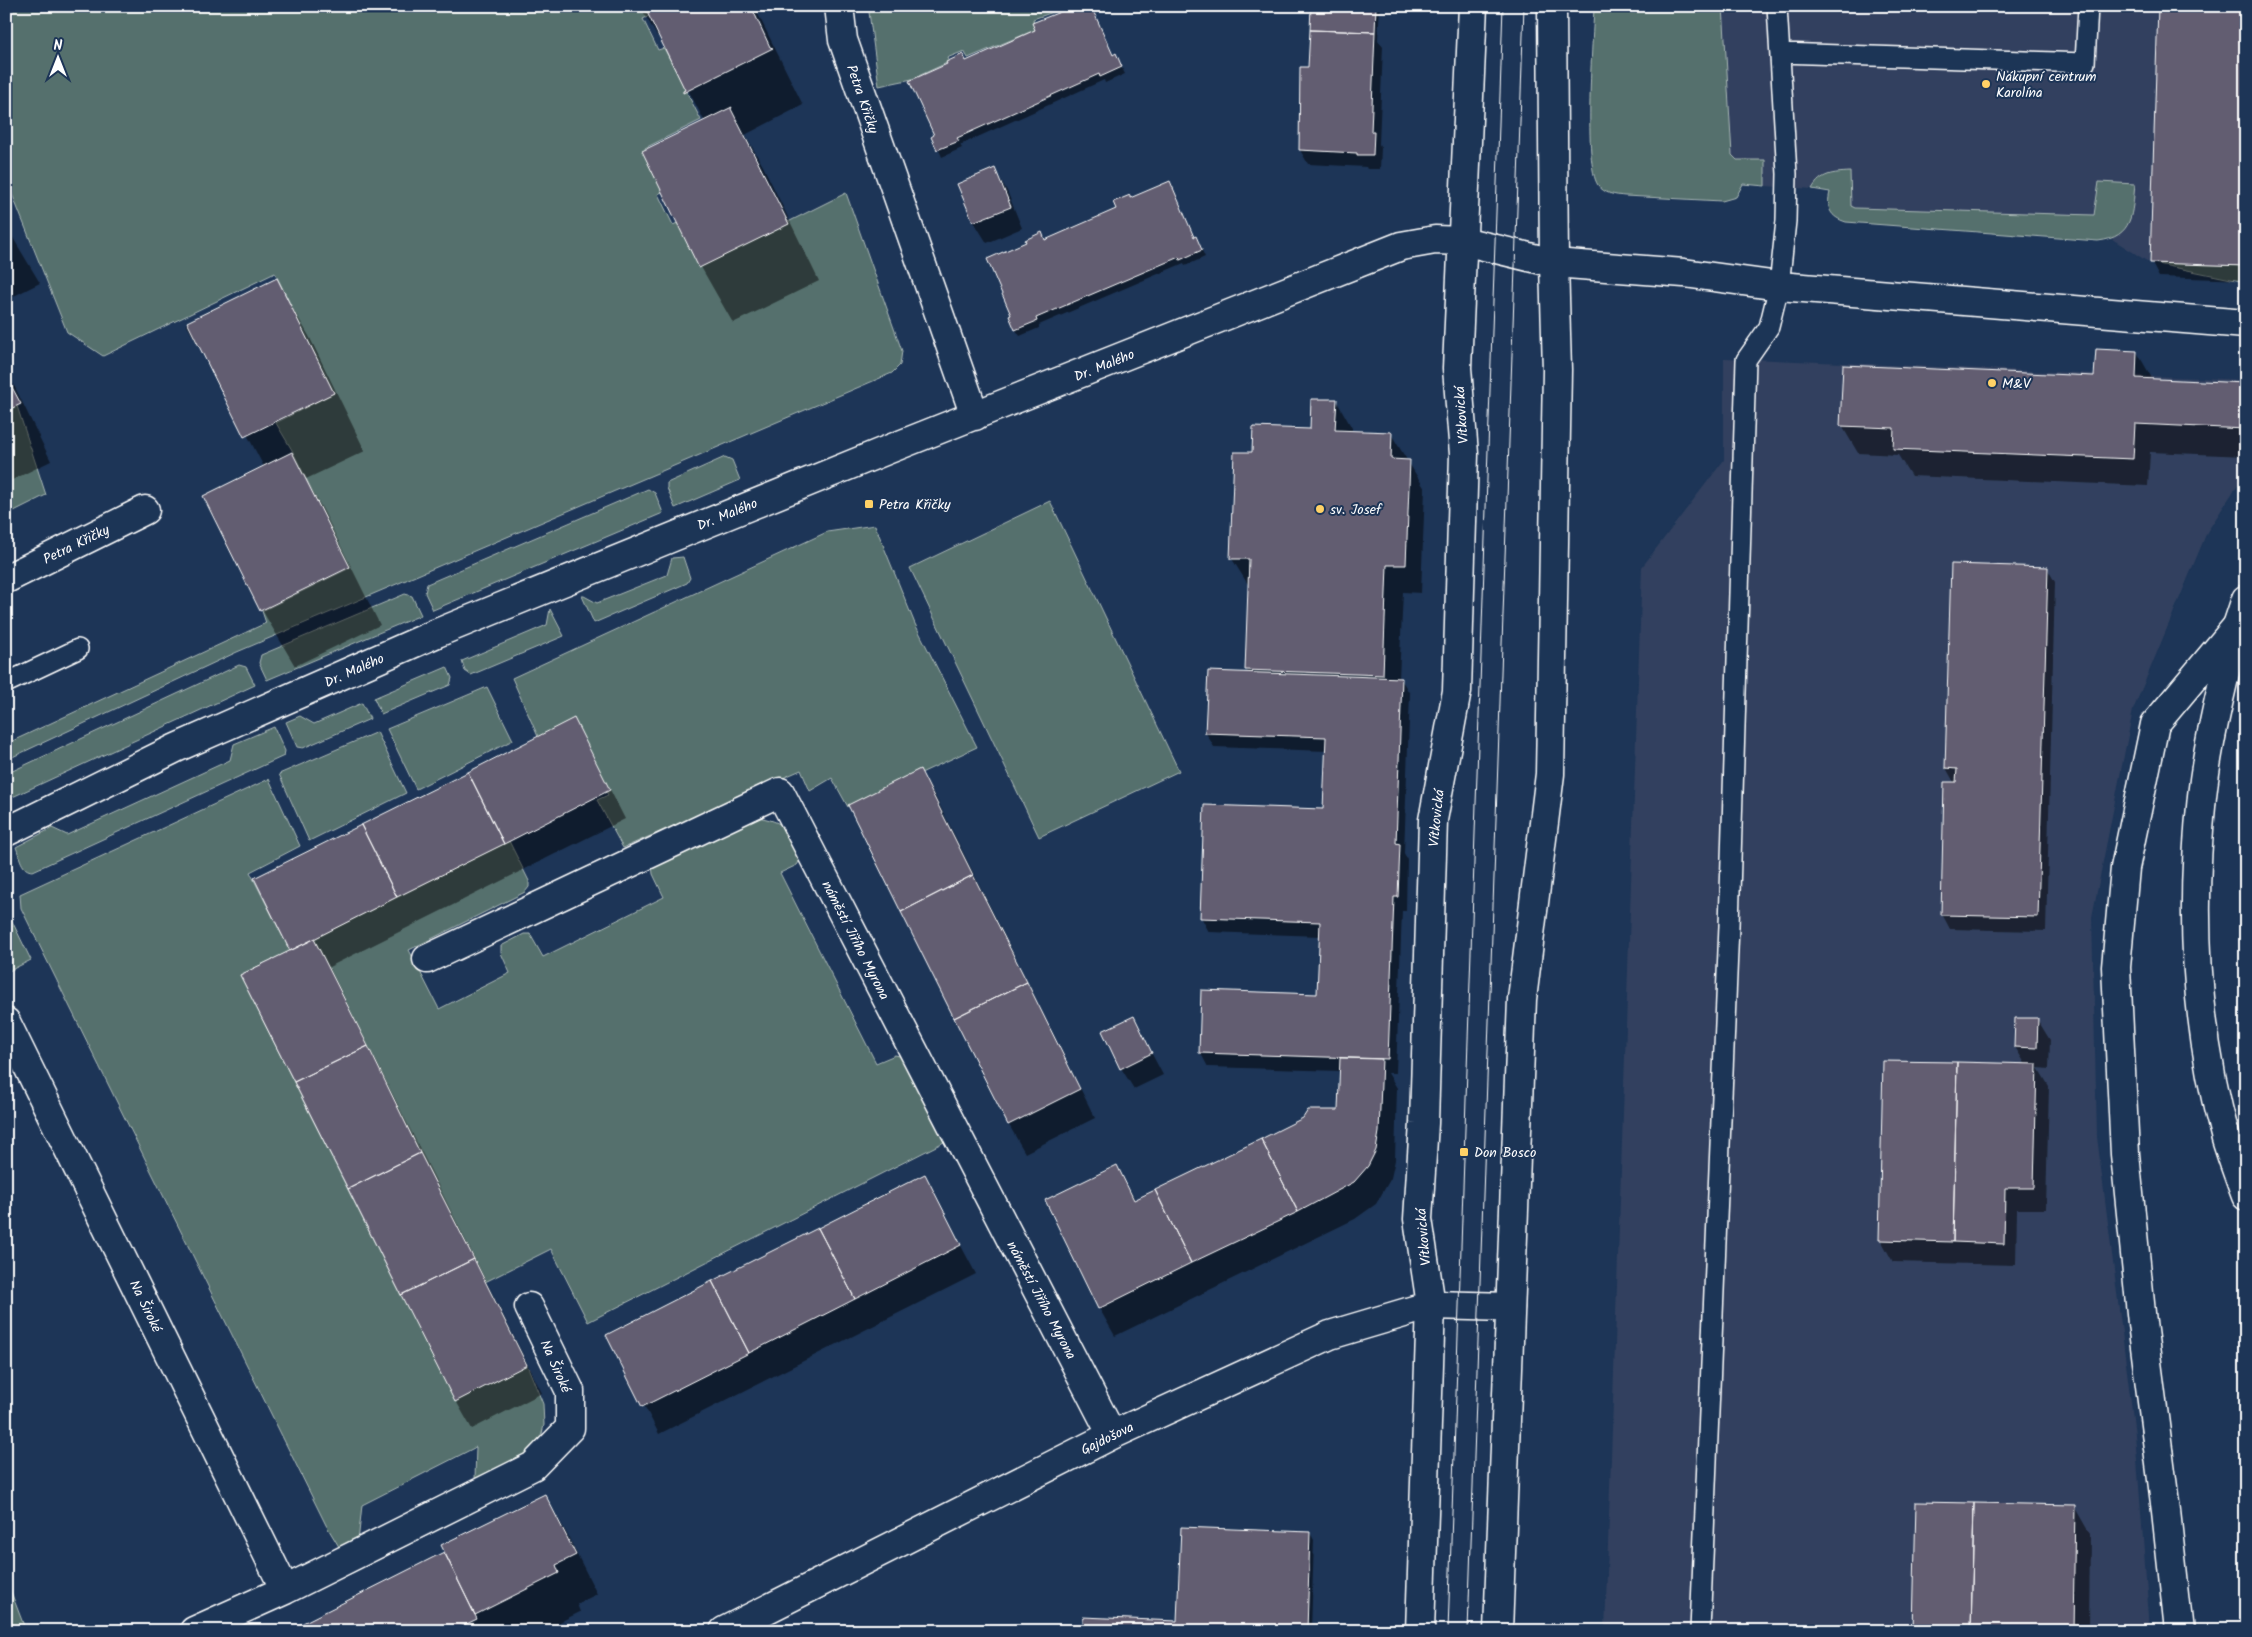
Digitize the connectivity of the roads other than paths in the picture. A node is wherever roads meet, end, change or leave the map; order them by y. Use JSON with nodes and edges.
{"nodes":[{"id":1,"x":839,"y":6,"type":"edge"},
{"id":2,"x":1473,"y":6,"type":"edge"},
{"id":3,"x":1552,"y":6,"type":"edge"},
{"id":4,"x":1777,"y":6,"type":"edge"},
{"id":5,"x":2088,"y":6,"type":"edge"},
{"id":6,"x":1780,"y":53,"type":"junction"},
{"id":7,"x":1464,"y":241,"type":"junction"},
{"id":8,"x":1554,"y":263,"type":"junction"},
{"id":9,"x":1779,"y":286,"type":"junction"},
{"id":10,"x":2246,"y":324,"type":"edge"},
{"id":11,"x":975,"y":416,"type":"junction"},
{"id":12,"x":145,"y":510,"type":"dead end"},
{"id":13,"x":6,"y":579,"type":"edge"},
{"id":14,"x":2246,"y":599,"type":"edge"},
{"id":15,"x":2241,"y":628,"type":"edge"},
{"id":16,"x":78,"y":649,"type":"dead end"},
{"id":17,"x":6,"y":683,"type":"edge"},
{"id":18,"x":6,"y":832,"type":"edge"},
{"id":19,"x":427,"y":959,"type":"dead end"},
{"id":20,"x":6,"y":1022,"type":"edge"},
{"id":21,"x":2246,"y":1196,"type":"edge"},
{"id":22,"x":1431,"y":1305,"type":"junction"},
{"id":23,"x":529,"y":1307,"type":"dead end"},
{"id":24,"x":1510,"y":1307,"type":"junction"},
{"id":25,"x":1112,"y":1435,"type":"junction"},
{"id":26,"x":285,"y":1590,"type":"junction"},
{"id":27,"x":194,"y":1631,"type":"edge"},
{"id":28,"x":724,"y":1631,"type":"edge"},
{"id":29,"x":1420,"y":1631,"type":"edge"},
{"id":30,"x":1498,"y":1631,"type":"edge"},
{"id":31,"x":1700,"y":1631,"type":"edge"},
{"id":32,"x":2179,"y":1631,"type":"edge"}],
"edges":[{"from":1,"to":11,"type":"main road","name":"Petra Křičky"},
{"from":2,"to":7,"type":"main road","name":"Vítkovická"},
{"from":3,"to":8,"type":"main road"},
{"from":4,"to":6,"type":"lane"},
{"from":5,"to":6,"type":"lane"},
{"from":6,"to":9,"type":"lane"},
{"from":7,"to":8,"type":"main road","name":"Dr. Malého"},
{"from":7,"to":11,"type":"main road","name":"Dr. Malého"},
{"from":7,"to":22,"type":"main road","name":"Vítkovická"},
{"from":8,"to":9,"type":"main road","name":"Dr. Malého"},
{"from":8,"to":24,"type":"main road"},
{"from":9,"to":10,"type":"main road","name":"Dr. Malého"},
{"from":9,"to":31,"type":"lane"},
{"from":11,"to":18,"type":"main road","name":"Dr. Malého"},
{"from":12,"to":13,"type":"main road","name":"Petra Křičky"},
{"from":14,"to":15,"type":"main road"},
{"from":15,"to":21,"type":"main road"},
{"from":15,"to":32,"type":"main road"},
{"from":16,"to":17,"type":"lane"},
{"from":19,"to":25,"type":"main road","name":"náměstí Jiřího Myrona"},
{"from":20,"to":26,"type":"main road","name":"Na Široké"},
{"from":22,"to":24,"type":"main road","name":"Gajdošova"},
{"from":22,"to":25,"type":"main road","name":"Gajdošova"},
{"from":22,"to":29,"type":"main road","name":"Vítkovická"},
{"from":23,"to":26,"type":"main road","name":"Na Široké"},
{"from":24,"to":30,"type":"main road"},
{"from":25,"to":28,"type":"main road","name":"Gajdošova"},
{"from":26,"to":27,"type":"main road","name":"Na Široké"}]}
